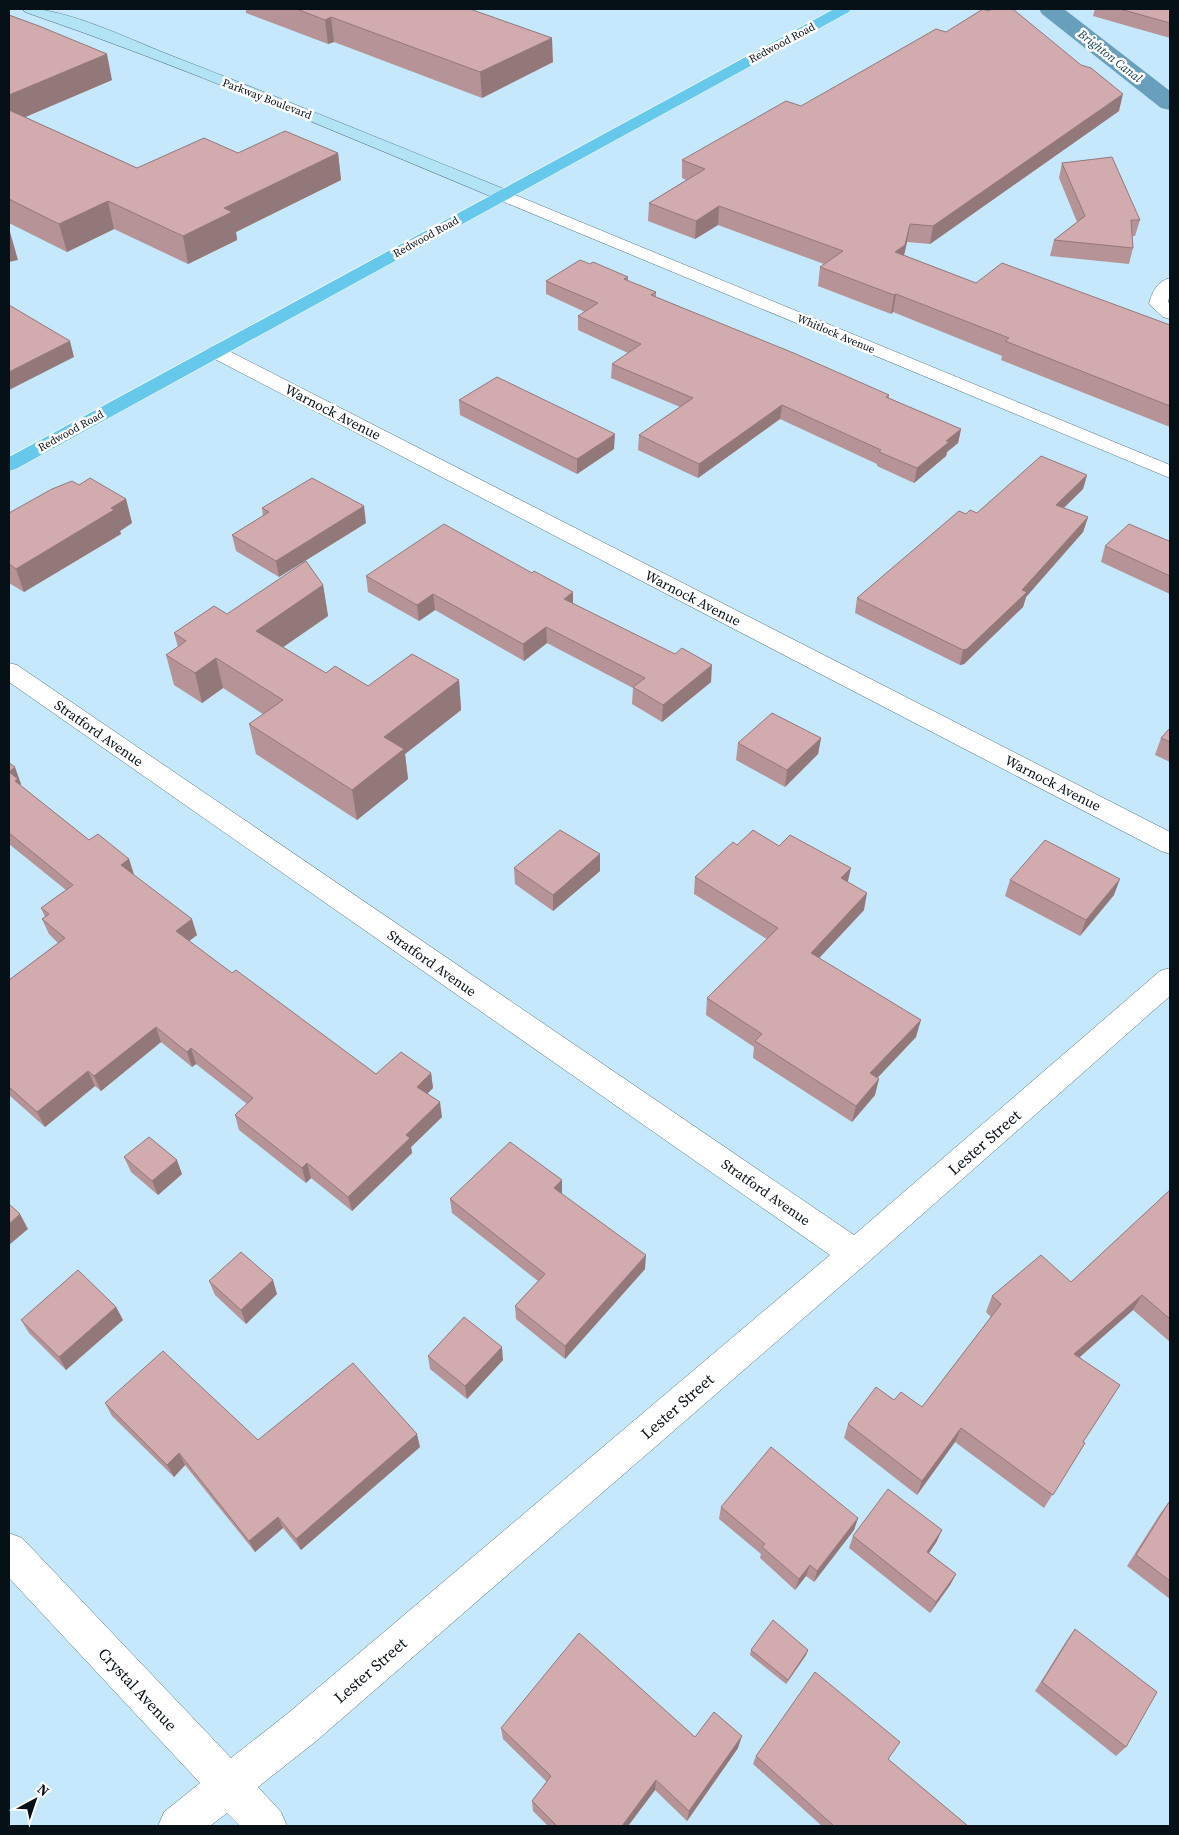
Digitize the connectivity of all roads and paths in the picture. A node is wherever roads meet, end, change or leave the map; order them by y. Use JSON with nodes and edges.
{"nodes":[{"id":1,"x":30,"y":9,"type":"edge"},
{"id":2,"x":844,"y":9,"type":"edge"},
{"id":3,"x":503,"y":195,"type":"junction"},
{"id":4,"x":1170,"y":283,"type":"edge"},
{"id":5,"x":1164,"y":309,"type":"edge"},
{"id":6,"x":216,"y":352,"type":"junction"},
{"id":7,"x":9,"y":465,"type":"edge"},
{"id":8,"x":1170,"y":472,"type":"edge"},
{"id":9,"x":9,"y":671,"type":"edge"},
{"id":10,"x":1170,"y":844,"type":"edge"},
{"id":11,"x":1170,"y":979,"type":"edge"},
{"id":12,"x":855,"y":1254,"type":"junction"},
{"id":13,"x":9,"y":1551,"type":"edge"},
{"id":14,"x":229,"y":1786,"type":"junction"},
{"id":15,"x":178,"y":1826,"type":"edge"},
{"id":16,"x":267,"y":1826,"type":"edge"}],
"edges":[{"from":1,"to":3,"type":"street","name":"Parkway Boulevard"},
{"from":2,"to":3,"type":"main road","name":"Redwood Road"},
{"from":3,"to":6,"type":"main road","name":"Redwood Road"},
{"from":3,"to":8,"type":"street","name":"Whitlock Avenue"},
{"from":4,"to":5,"type":"street"},
{"from":6,"to":7,"type":"main road","name":"Redwood Road"},
{"from":6,"to":10,"type":"street","name":"Warnock Avenue"},
{"from":9,"to":12,"type":"street","name":"Stratford Avenue"},
{"from":11,"to":12,"type":"street","name":"Lester Street"},
{"from":12,"to":14,"type":"street","name":"Lester Street"},
{"from":13,"to":14,"type":"street","name":"Crystal Avenue"},
{"from":14,"to":15,"type":"street","name":"Lester Street"},
{"from":14,"to":16,"type":"street","name":"Crystal Avenue"}]}
